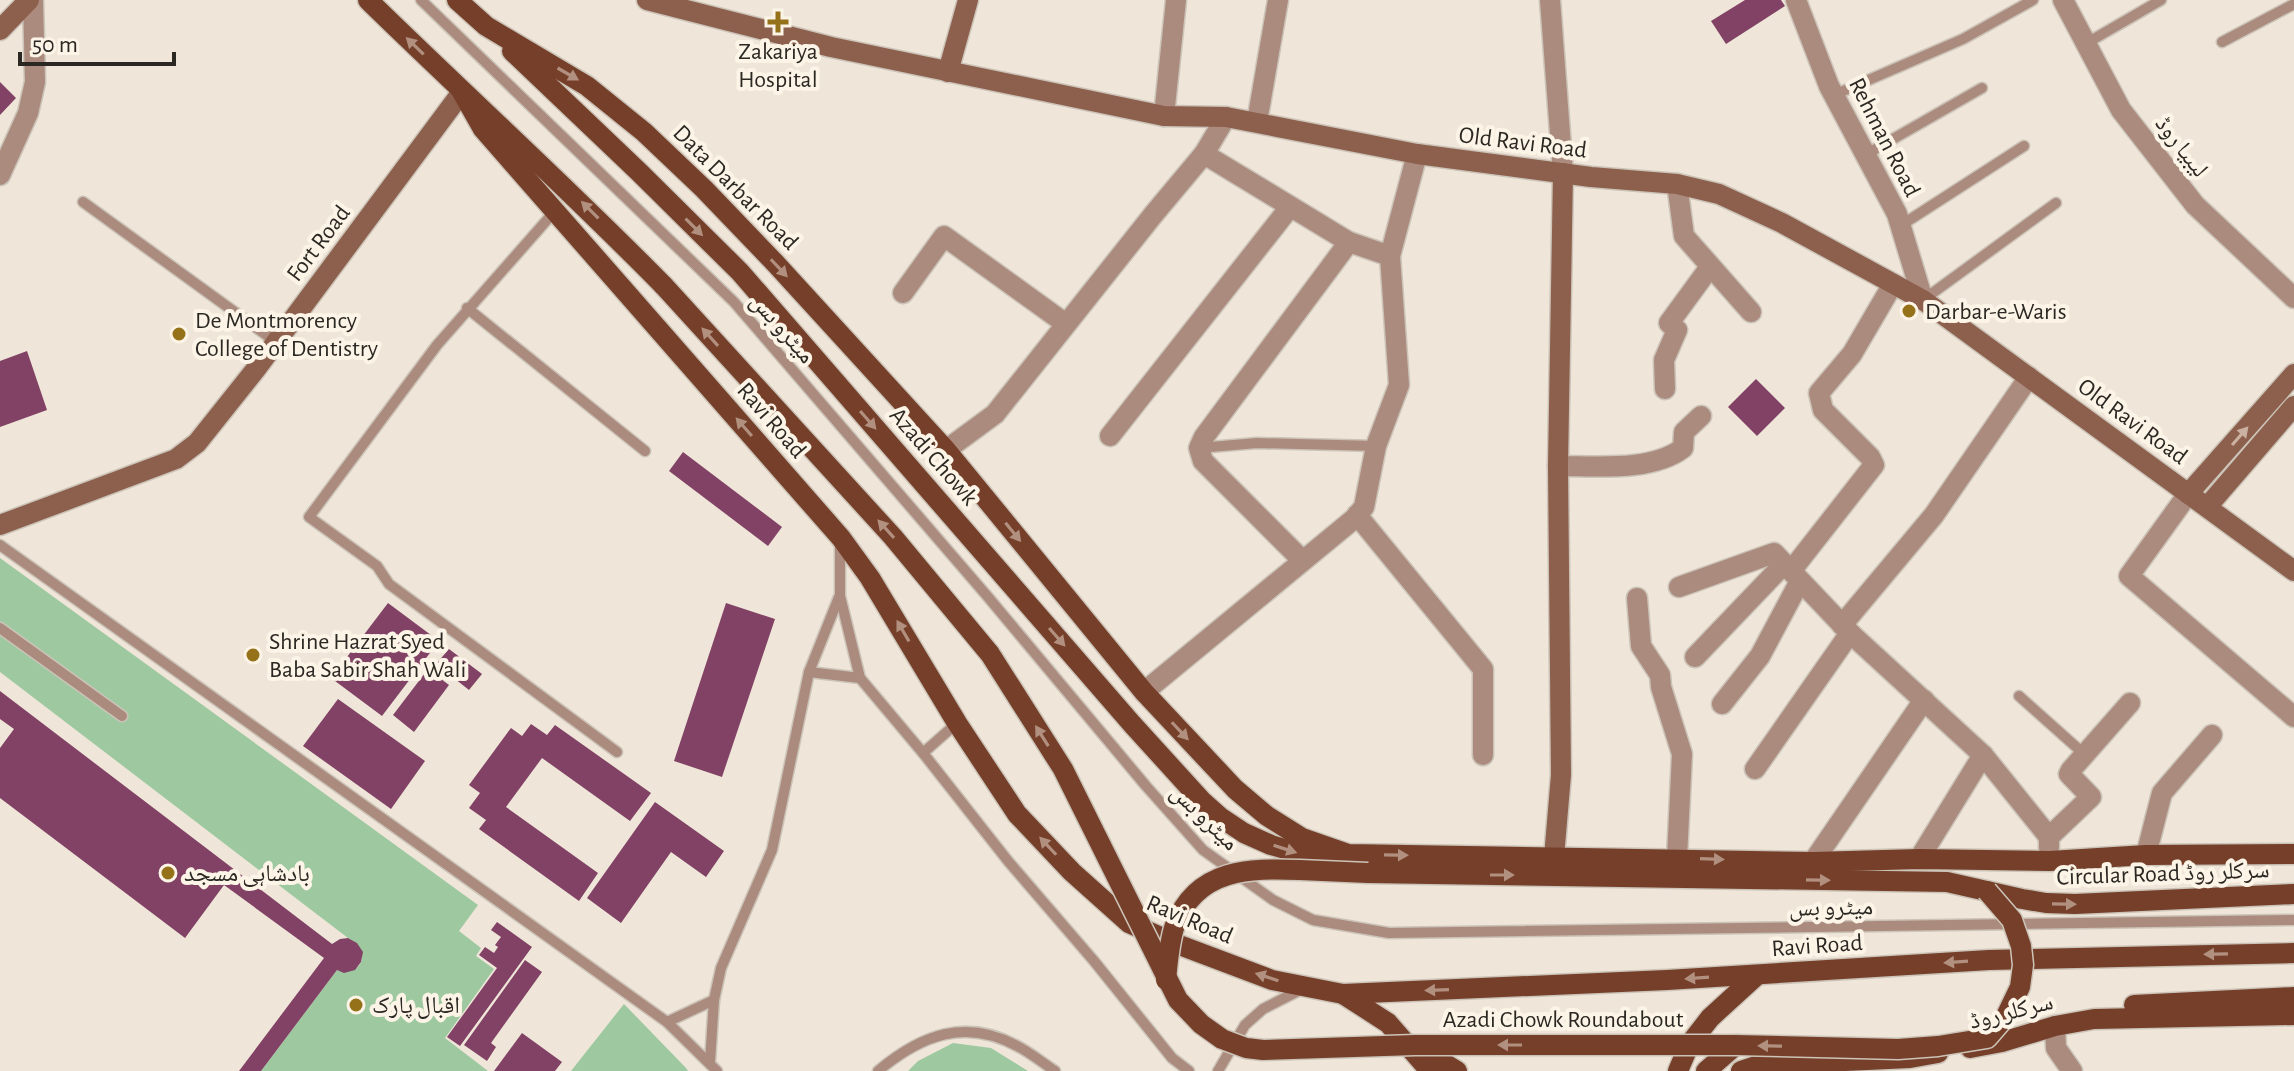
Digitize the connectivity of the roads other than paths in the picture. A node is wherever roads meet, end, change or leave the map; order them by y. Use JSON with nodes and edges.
{"nodes":[{"id":1,"x":31,"y":0,"type":"edge"},
{"id":2,"x":368,"y":0,"type":"edge"},
{"id":3,"x":421,"y":0,"type":"edge"},
{"id":4,"x":457,"y":0,"type":"edge"},
{"id":5,"x":968,"y":0,"type":"edge"},
{"id":6,"x":1176,"y":0,"type":"edge"},
{"id":7,"x":1278,"y":0,"type":"edge"},
{"id":8,"x":1550,"y":0,"type":"edge"},
{"id":9,"x":1796,"y":0,"type":"edge"},
{"id":10,"x":2033,"y":0,"type":"edge"},
{"id":11,"x":2063,"y":0,"type":"edge"},
{"id":12,"x":2161,"y":0,"type":"edge"},
{"id":13,"x":657,"y":1,"type":"edge"},
{"id":14,"x":2294,"y":4,"type":"edge"},
{"id":15,"x":486,"y":26,"type":"junction"},
{"id":16,"x":0,"y":30,"type":"edge"},
{"id":17,"x":2222,"y":42,"type":"dead end"},
{"id":18,"x":2085,"y":44,"type":"junction"},
{"id":19,"x":948,"y":72,"type":"junction"},
{"id":20,"x":1982,"y":88,"type":"dead end"},
{"id":21,"x":462,"y":92,"type":"junction"},
{"id":22,"x":1834,"y":95,"type":"junction"},
{"id":23,"x":28,"y":113,"type":"junction"},
{"id":24,"x":1164,"y":116,"type":"junction"},
{"id":25,"x":1226,"y":117,"type":"junction"},
{"id":26,"x":1257,"y":122,"type":"junction"},
{"id":27,"x":0,"y":137,"type":"edge"},
{"id":28,"x":2024,"y":146,"type":"dead end"},
{"id":29,"x":1204,"y":154,"type":"junction"},
{"id":30,"x":1417,"y":154,"type":"junction"},
{"id":31,"x":1865,"y":155,"type":"junction"},
{"id":32,"x":1563,"y":173,"type":"junction"},
{"id":33,"x":0,"y":175,"type":"edge"},
{"id":34,"x":1677,"y":184,"type":"junction"},
{"id":35,"x":83,"y":202,"type":"dead end"},
{"id":36,"x":2056,"y":203,"type":"dead end"},
{"id":37,"x":1290,"y":207,"type":"junction"},
{"id":38,"x":554,"y":212,"type":"junction"},
{"id":39,"x":1900,"y":226,"type":"junction"},
{"id":40,"x":1349,"y":242,"type":"junction"},
{"id":41,"x":1390,"y":256,"type":"junction"},
{"id":42,"x":1710,"y":267,"type":"junction"},
{"id":43,"x":1893,"y":284,"type":"junction"},
{"id":44,"x":903,"y":293,"type":"dead end"},
{"id":45,"x":2294,"y":298,"type":"edge"},
{"id":46,"x":1923,"y":300,"type":"junction"},
{"id":47,"x":467,"y":308,"type":"junction"},
{"id":48,"x":1751,"y":312,"type":"dead end"},
{"id":49,"x":1066,"y":324,"type":"junction"},
{"id":50,"x":276,"y":342,"type":"junction"},
{"id":51,"x":2294,"y":374,"type":"edge"},
{"id":52,"x":2029,"y":377,"type":"junction"},
{"id":53,"x":1665,"y":389,"type":"dead end"},
{"id":54,"x":2294,"y":406,"type":"edge"},
{"id":55,"x":1701,"y":416,"type":"dead end"},
{"id":56,"x":1110,"y":436,"type":"dead end"},
{"id":57,"x":1376,"y":446,"type":"junction"},
{"id":58,"x":1199,"y":448,"type":"junction"},
{"id":59,"x":946,"y":450,"type":"junction"},
{"id":60,"x":645,"y":451,"type":"dead end"},
{"id":61,"x":1558,"y":466,"type":"junction"},
{"id":62,"x":2188,"y":494,"type":"junction"},
{"id":63,"x":2207,"y":507,"type":"junction"},
{"id":64,"x":1357,"y":515,"type":"junction"},
{"id":65,"x":841,"y":538,"type":"junction"},
{"id":66,"x":0,"y":542,"type":"edge"},
{"id":67,"x":1302,"y":560,"type":"junction"},
{"id":68,"x":2294,"y":571,"type":"edge"},
{"id":69,"x":1792,"y":572,"type":"junction"},
{"id":70,"x":1679,"y":587,"type":"dead end"},
{"id":71,"x":840,"y":596,"type":"junction"},
{"id":72,"x":1637,"y":598,"type":"dead end"},
{"id":73,"x":0,"y":628,"type":"edge"},
{"id":74,"x":1846,"y":629,"type":"junction"},
{"id":75,"x":1695,"y":657,"type":"dead end"},
{"id":76,"x":809,"y":672,"type":"junction"},
{"id":77,"x":860,"y":678,"type":"junction"},
{"id":78,"x":1144,"y":692,"type":"junction"},
{"id":79,"x":2019,"y":696,"type":"dead end"},
{"id":80,"x":1924,"y":700,"type":"junction"},
{"id":81,"x":2130,"y":703,"type":"dead end"},
{"id":82,"x":1722,"y":704,"type":"dead end"},
{"id":83,"x":122,"y":716,"type":"dead end"},
{"id":84,"x":2294,"y":717,"type":"edge"},
{"id":85,"x":957,"y":723,"type":"junction"},
{"id":86,"x":2212,"y":735,"type":"dead end"},
{"id":87,"x":617,"y":752,"type":"dead end"},
{"id":88,"x":923,"y":753,"type":"junction"},
{"id":89,"x":2084,"y":754,"type":"junction"},
{"id":90,"x":1483,"y":755,"type":"dead end"},
{"id":91,"x":1983,"y":755,"type":"junction"},
{"id":92,"x":1755,"y":769,"type":"dead end"},
{"id":93,"x":2049,"y":837,"type":"junction"},
{"id":94,"x":2294,"y":854,"type":"edge"},
{"id":95,"x":2146,"y":855,"type":"junction"},
{"id":96,"x":1554,"y":857,"type":"junction"},
{"id":97,"x":1677,"y":858,"type":"junction"},
{"id":98,"x":1919,"y":859,"type":"junction"},
{"id":99,"x":2050,"y":861,"type":"junction"},
{"id":100,"x":1813,"y":862,"type":"junction"},
{"id":101,"x":1368,"y":873,"type":"junction"},
{"id":102,"x":1987,"y":891,"type":"junction"},
{"id":103,"x":2294,"y":894,"type":"edge"},
{"id":104,"x":2294,"y":920,"type":"edge"},
{"id":105,"x":2294,"y":953,"type":"edge"},
{"id":106,"x":1757,"y":975,"type":"junction"},
{"id":107,"x":1166,"y":980,"type":"junction"},
{"id":108,"x":1306,"y":987,"type":"junction"},
{"id":109,"x":1343,"y":994,"type":"junction"},
{"id":110,"x":2294,"y":997,"type":"edge"},
{"id":111,"x":714,"y":1000,"type":"junction"},
{"id":112,"x":2294,"y":1015,"type":"edge"},
{"id":113,"x":667,"y":1022,"type":"junction"},
{"id":114,"x":2055,"y":1026,"type":"junction"},
{"id":115,"x":1987,"y":1038,"type":"junction"},
{"id":116,"x":1415,"y":1045,"type":"junction"},
{"id":117,"x":1736,"y":1045,"type":"junction"},
{"id":118,"x":714,"y":1067,"type":"edge"},
{"id":119,"x":878,"y":1071,"type":"edge"},
{"id":120,"x":1055,"y":1071,"type":"edge"},
{"id":121,"x":1189,"y":1071,"type":"edge"},
{"id":122,"x":1218,"y":1071,"type":"edge"},
{"id":123,"x":1430,"y":1071,"type":"edge"},
{"id":124,"x":1457,"y":1071,"type":"edge"},
{"id":125,"x":1678,"y":1071,"type":"edge"},
{"id":126,"x":1706,"y":1071,"type":"edge"},
{"id":127,"x":1741,"y":1071,"type":"edge"},
{"id":128,"x":2072,"y":1071,"type":"edge"}],
"edges":[{"from":1,"to":16,"type":"street"},
{"from":1,"to":23,"type":"street"},
{"from":21,"to":2,"type":"main road","one_way":true},
{"from":3,"to":104,"type":"lane","name":"میٹرو بس"},
{"from":4,"to":15,"type":"main road","name":"Data Darbar Road"},
{"from":5,"to":19,"type":"street"},
{"from":6,"to":24,"type":"street"},
{"from":7,"to":26,"type":"street"},
{"from":8,"to":32,"type":"street"},
{"from":9,"to":22,"type":"street","name":"Rehman Road"},
{"from":10,"to":22,"type":"lane"},
{"from":11,"to":18,"type":"street","name":"لیبیا روڈ"},
{"from":12,"to":18,"type":"lane"},
{"from":13,"to":19,"type":"street","name":"Old Ravi Road"},
{"from":14,"to":17,"type":"lane"},
{"from":15,"to":59,"type":"main road","name":"Data Darbar Road","one_way":true},
{"from":15,"to":101,"type":"main road","name":"Azadi Chowk","one_way":true,"bridge":true},
{"from":18,"to":45,"type":"street","name":"لیبیا روڈ"},
{"from":19,"to":24,"type":"street","name":"Old Ravi Road"},
{"from":20,"to":31,"type":"lane"},
{"from":21,"to":38,"type":"main road","name":"Ravi Road"},
{"from":21,"to":50,"type":"street","name":"Fort Road"},
{"from":107,"to":21,"type":"main road","one_way":true,"bridge":true},
{"from":22,"to":31,"type":"street","name":"Rehman Road"},
{"from":23,"to":27,"type":"street"},
{"from":23,"to":33,"type":"street"},
{"from":24,"to":25,"type":"street","name":"Old Ravi Road"},
{"from":25,"to":26,"type":"street","name":"Old Ravi Road"},
{"from":25,"to":29,"type":"street"},
{"from":26,"to":30,"type":"street","name":"Old Ravi Road"},
{"from":28,"to":39,"type":"lane"},
{"from":29,"to":37,"type":"street"},
{"from":29,"to":49,"type":"street"},
{"from":30,"to":32,"type":"street","name":"Old Ravi Road"},
{"from":30,"to":41,"type":"street"},
{"from":31,"to":39,"type":"street","name":"Rehman Road"},
{"from":32,"to":34,"type":"street","name":"Old Ravi Road"},
{"from":32,"to":61,"type":"street"},
{"from":34,"to":42,"type":"street"},
{"from":34,"to":43,"type":"street","name":"Old Ravi Road"},
{"from":35,"to":50,"type":"lane"},
{"from":36,"to":46,"type":"lane"},
{"from":37,"to":40,"type":"street"},
{"from":37,"to":56,"type":"street"},
{"from":38,"to":47,"type":"lane"},
{"from":65,"to":38,"type":"main road","name":"Ravi Road","one_way":true},
{"from":39,"to":46,"type":"street","name":"Rehman Road"},
{"from":40,"to":41,"type":"street"},
{"from":40,"to":58,"type":"street"},
{"from":41,"to":57,"type":"street"},
{"from":42,"to":48,"type":"street"},
{"from":42,"to":53,"type":"street"},
{"from":43,"to":46,"type":"street","name":"Old Ravi Road"},
{"from":43,"to":69,"type":"street"},
{"from":44,"to":49,"type":"street"},
{"from":46,"to":52,"type":"street","name":"Old Ravi Road"},
{"from":47,"to":60,"type":"lane"},
{"from":47,"to":87,"type":"lane"},
{"from":49,"to":59,"type":"street"},
{"from":50,"to":66,"type":"street","name":"Fort Road"},
{"from":62,"to":51,"type":"street","one_way":true},
{"from":52,"to":62,"type":"street","name":"Old Ravi Road"},
{"from":52,"to":74,"type":"street"},
{"from":54,"to":63,"type":"street"},
{"from":55,"to":61,"type":"street"},
{"from":57,"to":58,"type":"lane"},
{"from":57,"to":64,"type":"street"},
{"from":58,"to":67,"type":"street"},
{"from":59,"to":78,"type":"main road","one_way":true},
{"from":61,"to":96,"type":"street"},
{"from":62,"to":63,"type":"street","name":"Old Ravi Road"},
{"from":62,"to":84,"type":"street"},
{"from":63,"to":68,"type":"street","name":"Old Ravi Road"},
{"from":64,"to":67,"type":"street"},
{"from":64,"to":90,"type":"street"},
{"from":65,"to":71,"type":"lane"},
{"from":85,"to":65,"type":"main road","name":"Ravi Road","one_way":true},
{"from":66,"to":113,"type":"lane"},
{"from":67,"to":78,"type":"street"},
{"from":69,"to":70,"type":"street"},
{"from":69,"to":74,"type":"street"},
{"from":69,"to":75,"type":"street"},
{"from":69,"to":82,"type":"street"},
{"from":71,"to":76,"type":"lane"},
{"from":71,"to":77,"type":"lane"},
{"from":72,"to":97,"type":"street"},
{"from":73,"to":83,"type":"lane"},
{"from":74,"to":80,"type":"street"},
{"from":74,"to":92,"type":"street"},
{"from":76,"to":77,"type":"lane"},
{"from":76,"to":111,"type":"lane"},
{"from":77,"to":88,"type":"lane"},
{"from":78,"to":96,"type":"main road","one_way":true},
{"from":79,"to":89,"type":"lane"},
{"from":80,"to":91,"type":"street"},
{"from":80,"to":100,"type":"street"},
{"from":81,"to":89,"type":"street"},
{"from":85,"to":88,"type":"lane"},
{"from":108,"to":85,"type":"main road","name":"Ravi Road","one_way":true},
{"from":86,"to":95,"type":"street"},
{"from":88,"to":121,"type":"lane"},
{"from":89,"to":93,"type":"street"},
{"from":91,"to":93,"type":"street"},
{"from":91,"to":98,"type":"street"},
{"from":93,"to":99,"type":"street"},
{"from":94,"to":95,"type":"main road"},
{"from":95,"to":99,"type":"main road"},
{"from":96,"to":97,"type":"main road"},
{"from":97,"to":100,"type":"main road","one_way":true},
{"from":98,"to":99,"type":"main road"},
{"from":98,"to":100,"type":"main road"},
{"from":101,"to":102,"type":"main road","one_way":true},
{"from":101,"to":107,"type":"main road","bridge":true},
{"from":102,"to":103,"type":"main road","name":"Circular Road سرکلر روڈ","one_way":true},
{"from":102,"to":115,"type":"main road","bridge":true},
{"from":105,"to":106,"type":"main road","name":"Ravi Road","one_way":true},
{"from":106,"to":109,"type":"main road","name":"Ravi Road","one_way":true},
{"from":106,"to":125,"type":"main road"},
{"from":107,"to":116,"type":"main road","name":"Azadi Chowk Roundabout","bridge":true},
{"from":108,"to":109,"type":"main road","name":"Ravi Road"},
{"from":108,"to":122,"type":"lane"},
{"from":109,"to":123,"type":"main road"},
{"from":110,"to":115,"type":"main road"},
{"from":111,"to":113,"type":"lane"},
{"from":111,"to":118,"type":"lane"},
{"from":112,"to":114,"type":"main road","name":"سرکلر روڈ"},
{"from":113,"to":118,"type":"lane"},
{"from":114,"to":127,"type":"main road","name":"سرکلر روڈ"},
{"from":114,"to":128,"type":"street"},
{"from":115,"to":117,"type":"main road","name":"Azadi Chowk Roundabout","one_way":true,"bridge":true},
{"from":117,"to":116,"type":"main road","name":"Azadi Chowk Roundabout","one_way":true,"bridge":true},
{"from":116,"to":124,"type":"main road"},
{"from":117,"to":126,"type":"main road"},
{"from":119,"to":120,"type":"lane"}]}
